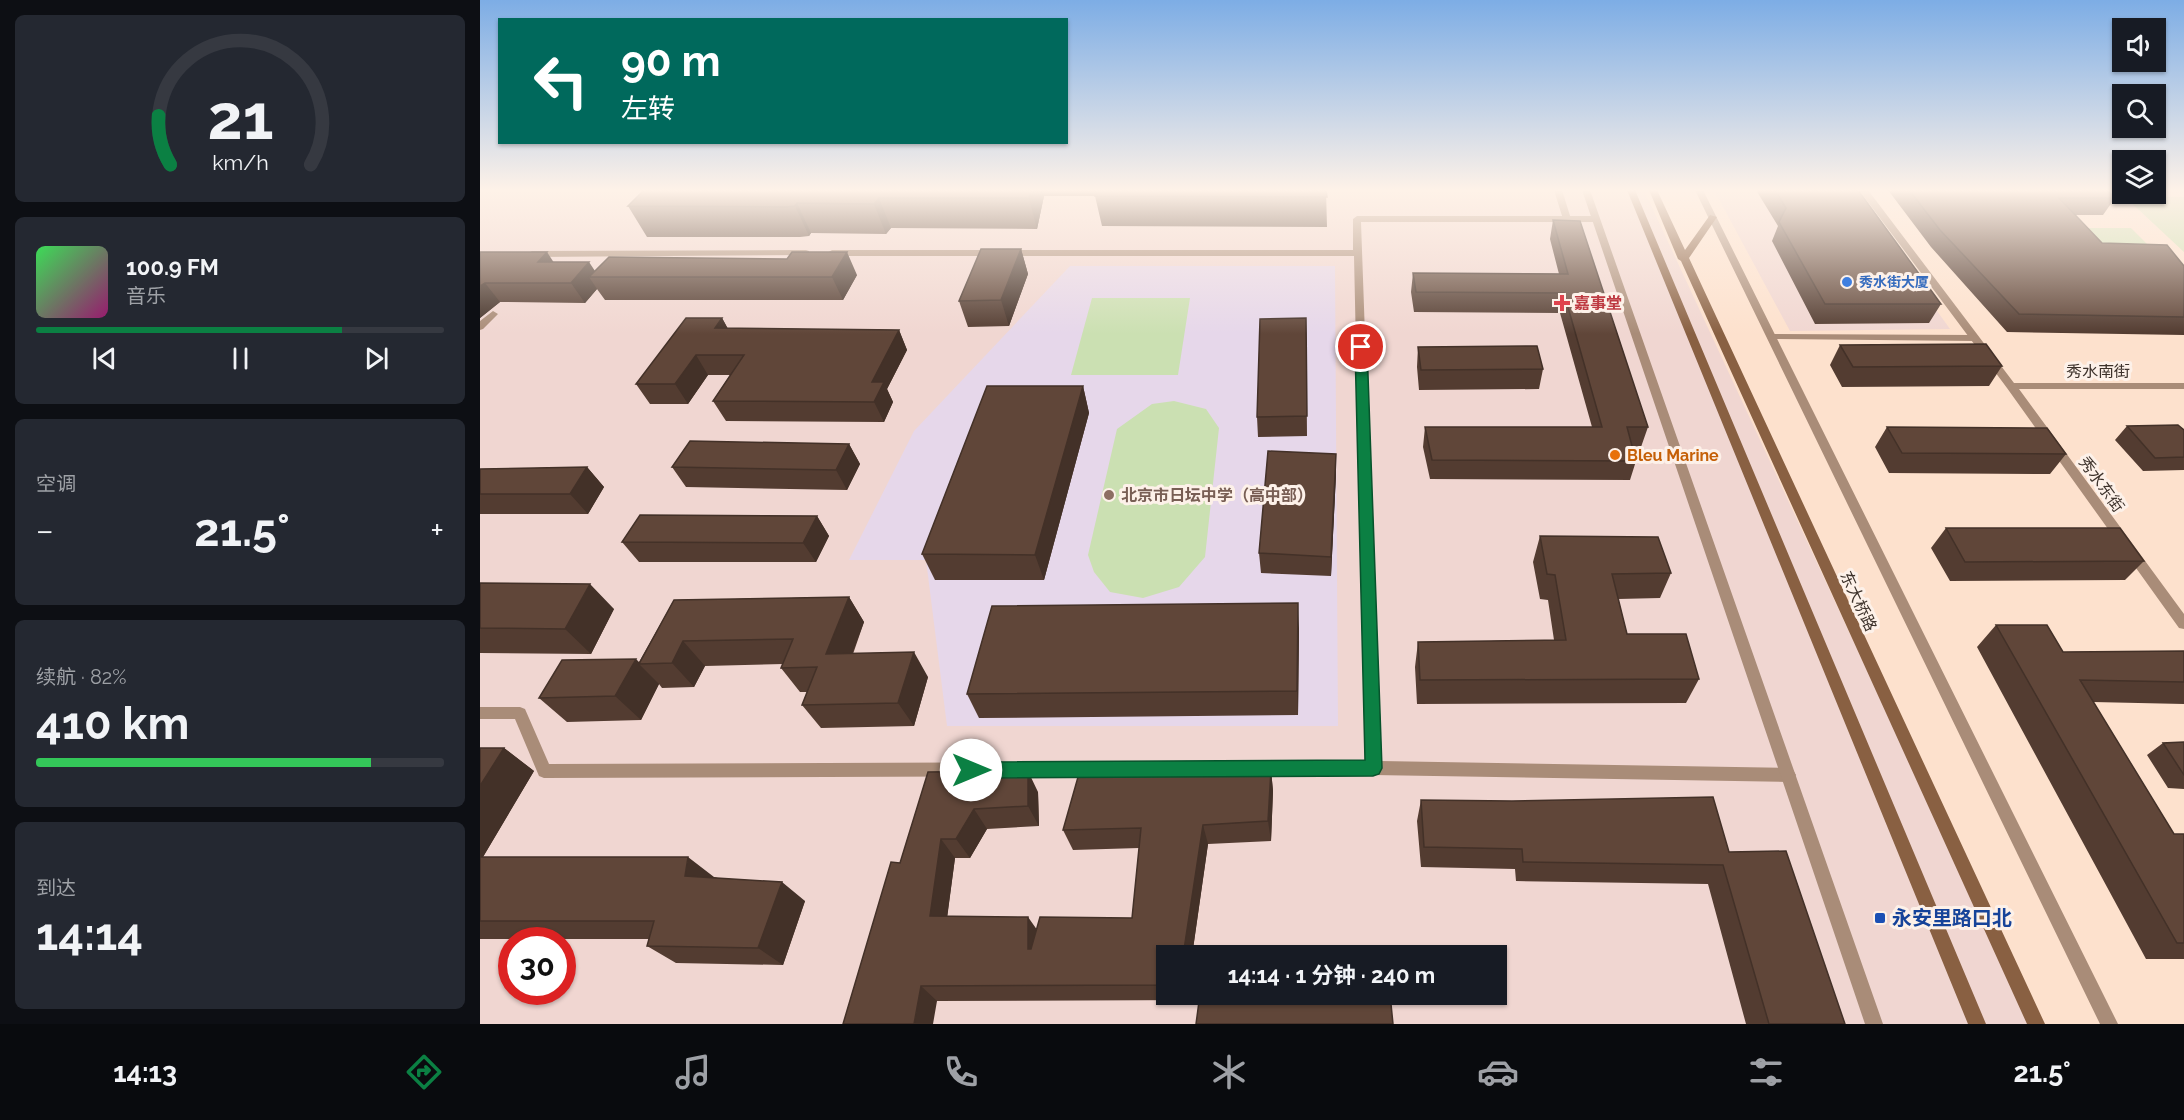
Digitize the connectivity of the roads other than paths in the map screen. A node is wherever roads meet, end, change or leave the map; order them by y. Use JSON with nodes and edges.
{"nodes":[{"id":1,"x":1358,"y":238,"type":"edge"},
{"id":2,"x":1602,"y":238,"type":"edge"},
{"id":3,"x":1651,"y":238,"type":"edge"},
{"id":4,"x":1674,"y":238,"type":"edge"},
{"id":5,"x":1698,"y":238,"type":"edge"},
{"id":6,"x":1723,"y":238,"type":"edge"},
{"id":7,"x":1899,"y":238,"type":"edge"},
{"id":8,"x":812,"y":253,"type":"edge"},
{"id":9,"x":824,"y":253,"type":"edge"},
{"id":10,"x":1358,"y":253,"type":"junction"},
{"id":11,"x":516,"y":254,"type":"edge"},
{"id":12,"x":1683,"y":259,"type":"junction"},
{"id":13,"x":480,"y":313,"type":"edge"},
{"id":14,"x":480,"y":327,"type":"edge"},
{"id":15,"x":1772,"y":337,"type":"junction"},
{"id":16,"x":1974,"y":338,"type":"junction"},
{"id":17,"x":2011,"y":386,"type":"junction"},
{"id":18,"x":2184,"y":386,"type":"edge"},
{"id":19,"x":2184,"y":624,"type":"edge"},
{"id":20,"x":480,"y":713,"type":"edge"},
{"id":21,"x":1373,"y":768,"type":"junction"},
{"id":22,"x":1788,"y":775,"type":"junction"},
{"id":23,"x":1874,"y":1024,"type":"edge"},
{"id":24,"x":1977,"y":1024,"type":"edge"},
{"id":25,"x":2036,"y":1024,"type":"edge"},
{"id":26,"x":2109,"y":1024,"type":"edge"}],
"edges":[{"from":1,"to":10,"type":"street"},
{"from":2,"to":22,"type":"street"},
{"from":3,"to":24,"type":"main road"},
{"from":4,"to":12,"type":"main road","name":"东大桥路"},
{"from":5,"to":12,"type":"main road"},
{"from":6,"to":15,"type":"street"},
{"from":7,"to":16,"type":"street","name":"秀水东街"},
{"from":8,"to":11,"type":"street"},
{"from":9,"to":10,"type":"street"},
{"from":10,"to":21,"type":"street"},
{"from":12,"to":25,"type":"main road","name":"东大桥路"},
{"from":13,"to":14,"type":"street"},
{"from":15,"to":16,"type":"street"},
{"from":15,"to":26,"type":"street"},
{"from":16,"to":17,"type":"street","name":"秀水东街"},
{"from":17,"to":18,"type":"street","name":"秀水南街"},
{"from":17,"to":19,"type":"street","name":"秀水东街"},
{"from":20,"to":21,"type":"street"},
{"from":21,"to":22,"type":"street"},
{"from":22,"to":23,"type":"street"}]}
